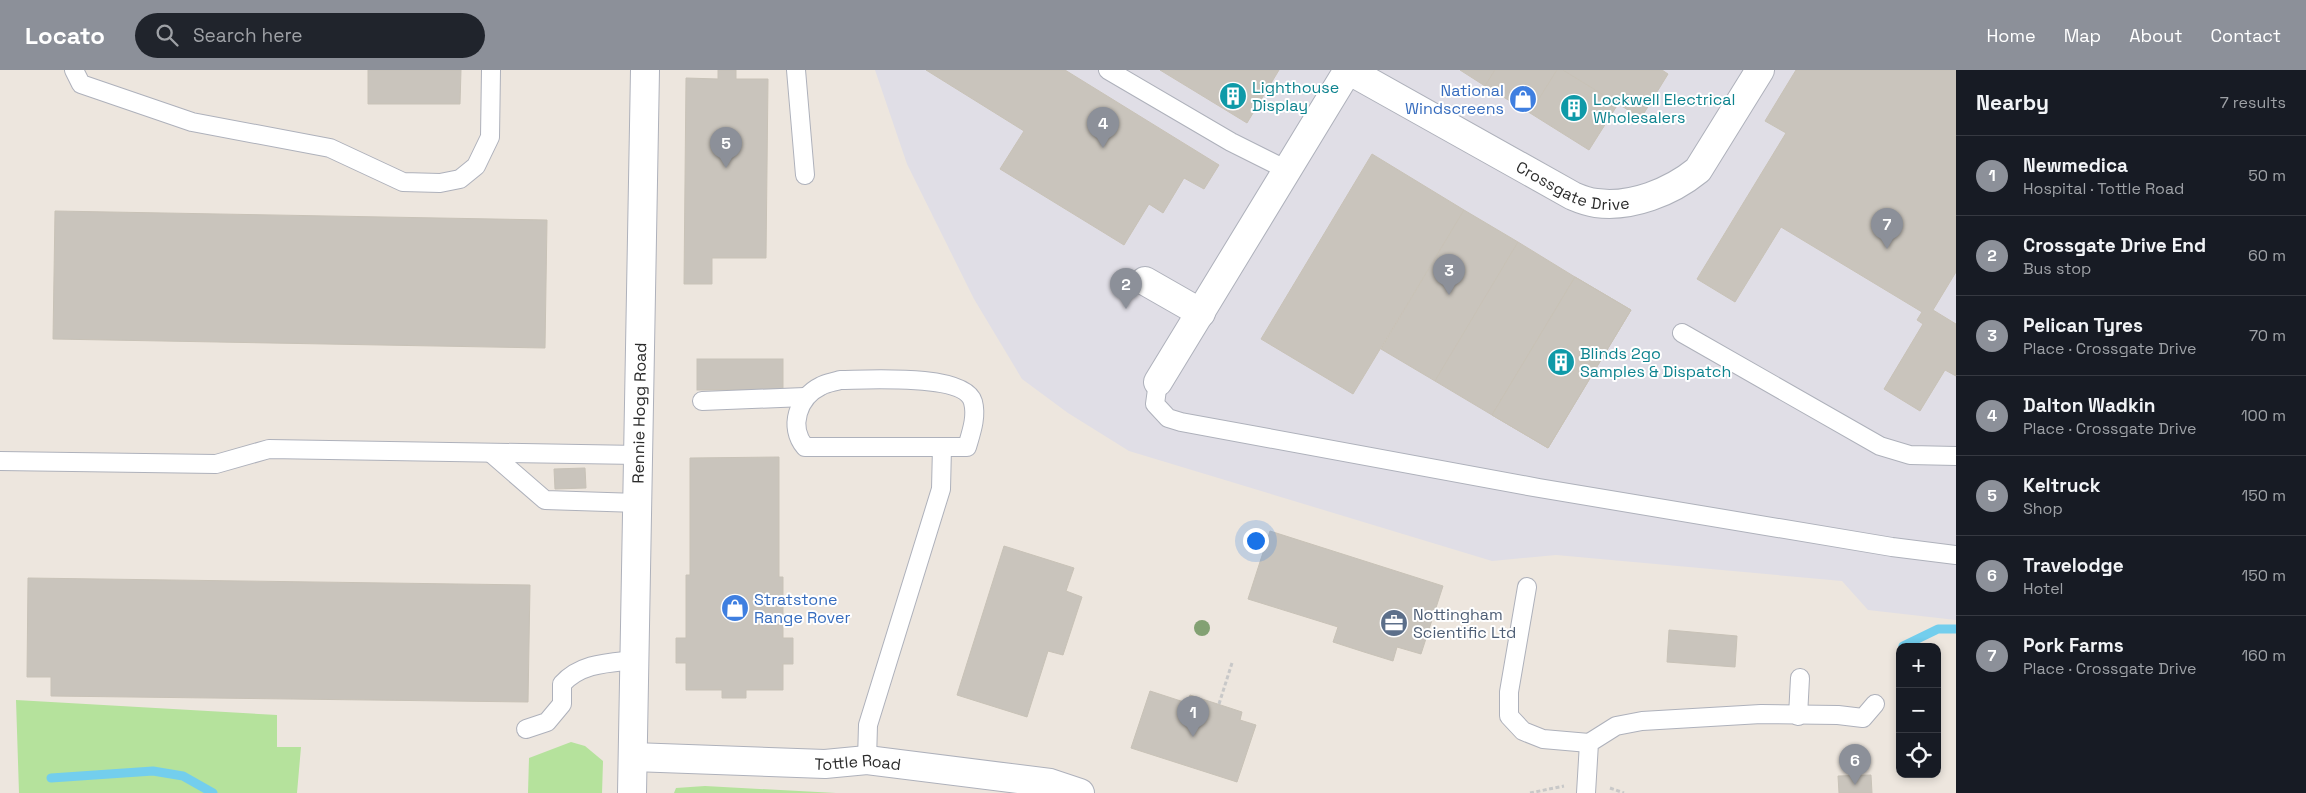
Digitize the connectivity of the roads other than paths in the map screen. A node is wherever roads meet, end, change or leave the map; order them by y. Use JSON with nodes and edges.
{"nodes":[{"id":1,"x":74,"y":70,"type":"edge"},
{"id":2,"x":490,"y":70,"type":"edge"},
{"id":3,"x":645,"y":70,"type":"edge"},
{"id":4,"x":796,"y":70,"type":"edge"},
{"id":5,"x":1108,"y":70,"type":"edge"},
{"id":6,"x":1348,"y":70,"type":"edge"},
{"id":7,"x":1760,"y":70,"type":"edge"},
{"id":8,"x":1287,"y":170,"type":"junction"},
{"id":9,"x":805,"y":175,"type":"dead end"},
{"id":10,"x":1145,"y":281,"type":"dead end"},
{"id":11,"x":1201,"y":312,"type":"junction"},
{"id":12,"x":1682,"y":333,"type":"dead end"},
{"id":13,"x":1158,"y":382,"type":"joint"},
{"id":14,"x":805,"y":397,"type":"junction"},
{"id":15,"x":702,"y":401,"type":"dead end"},
{"id":16,"x":942,"y":448,"type":"junction"},
{"id":17,"x":492,"y":454,"type":"junction"},
{"id":18,"x":639,"y":455,"type":"junction"},
{"id":19,"x":1956,"y":456,"type":"edge"},
{"id":20,"x":0,"y":461,"type":"edge"},
{"id":21,"x":638,"y":503,"type":"junction"},
{"id":22,"x":1956,"y":555,"type":"edge"},
{"id":23,"x":1527,"y":587,"type":"dead end"},
{"id":24,"x":635,"y":660,"type":"junction"},
{"id":25,"x":1800,"y":678,"type":"dead end"},
{"id":26,"x":1875,"y":704,"type":"dead end"},
{"id":27,"x":1798,"y":716,"type":"junction"},
{"id":28,"x":526,"y":729,"type":"dead end"},
{"id":29,"x":1589,"y":744,"type":"junction"},
{"id":30,"x":633,"y":757,"type":"junction"},
{"id":31,"x":867,"y":760,"type":"junction"},
{"id":32,"x":632,"y":793,"type":"edge"},
{"id":33,"x":1080,"y":793,"type":"edge"},
{"id":34,"x":1586,"y":793,"type":"edge"}],
"edges":[{"from":1,"to":2,"type":"lane"},
{"from":3,"to":18,"type":"street","name":"Rennie Hogg Road"},
{"from":4,"to":9,"type":"lane"},
{"from":5,"to":8,"type":"lane"},
{"from":6,"to":7,"type":"street","name":"Crossgate Drive"},
{"from":6,"to":8,"type":"street","name":"Crossgate Drive"},
{"from":8,"to":11,"type":"street","name":"Crossgate Drive"},
{"from":10,"to":11,"type":"street"},
{"from":11,"to":13,"type":"street","name":"Crossgate Drive"},
{"from":12,"to":19,"type":"lane"},
{"from":13,"to":22,"type":"lane"},
{"from":14,"to":15,"type":"lane"},
{"from":14,"to":16,"type":"lane"},
{"from":14,"to":16,"type":"lane"},
{"from":16,"to":31,"type":"lane"},
{"from":17,"to":18,"type":"lane"},
{"from":17,"to":20,"type":"lane"},
{"from":17,"to":21,"type":"lane"},
{"from":18,"to":21,"type":"street","name":"Rennie Hogg Road"},
{"from":21,"to":24,"type":"street","name":"Rennie Hogg Road"},
{"from":23,"to":29,"type":"lane"},
{"from":24,"to":28,"type":"lane"},
{"from":24,"to":30,"type":"street","name":"Rennie Hogg Road"},
{"from":25,"to":27,"type":"lane"},
{"from":26,"to":27,"type":"lane"},
{"from":27,"to":29,"type":"lane"},
{"from":29,"to":34,"type":"lane"},
{"from":30,"to":31,"type":"street","name":"Tottle Road"},
{"from":30,"to":32,"type":"street","name":"Rennie Hogg Road"},
{"from":31,"to":33,"type":"street","name":"Tottle Road"}]}
